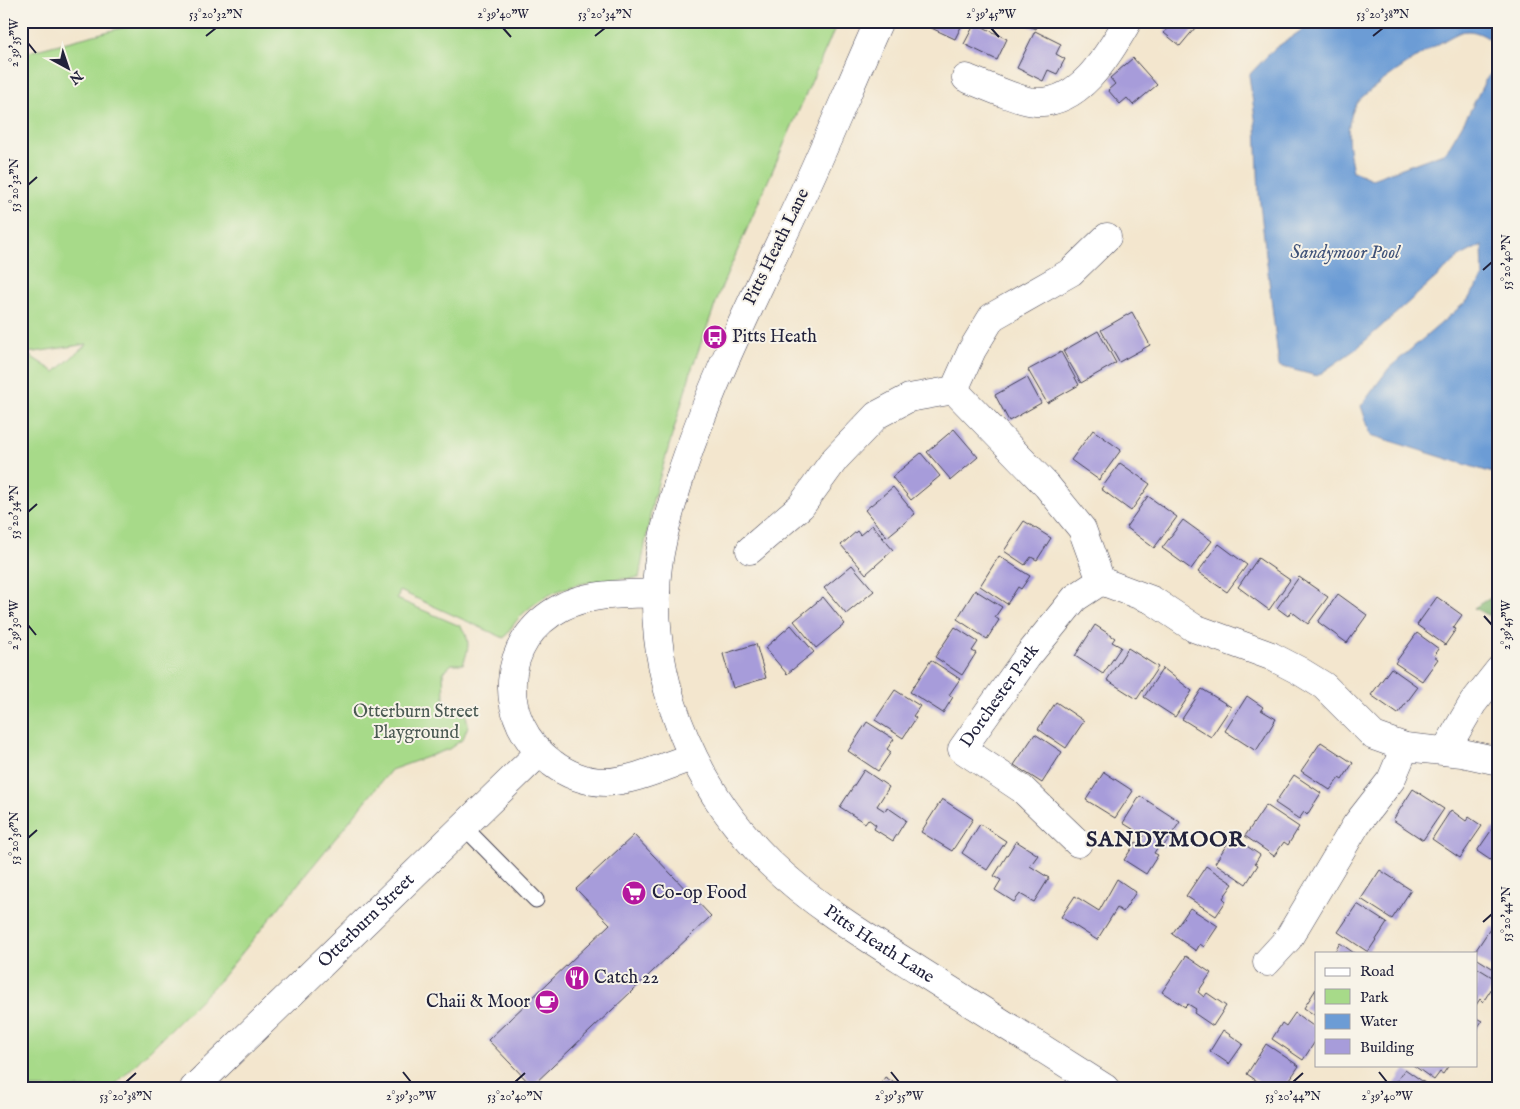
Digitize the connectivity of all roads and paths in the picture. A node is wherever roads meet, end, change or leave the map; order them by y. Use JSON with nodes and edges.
{"nodes":[{"id":1,"x":879,"y":21,"type":"edge"},
{"id":2,"x":1128,"y":21,"type":"edge"},
{"id":3,"x":966,"y":78,"type":"dead end"},
{"id":4,"x":1107,"y":238,"type":"dead end"},
{"id":5,"x":954,"y":390,"type":"junction"},
{"id":6,"x":750,"y":550,"type":"dead end"},
{"id":7,"x":1102,"y":581,"type":"junction"},
{"id":8,"x":656,"y":593,"type":"junction"},
{"id":9,"x":1499,"y":670,"type":"edge"},
{"id":10,"x":1404,"y":747,"type":"junction"},
{"id":11,"x":1445,"y":751,"type":"junction"},
{"id":12,"x":539,"y":753,"type":"junction"},
{"id":13,"x":692,"y":757,"type":"junction"},
{"id":14,"x":1499,"y":761,"type":"edge"},
{"id":15,"x":463,"y":826,"type":"junction"},
{"id":16,"x":1078,"y":843,"type":"dead end"},
{"id":17,"x":536,"y":900,"type":"dead end"},
{"id":18,"x":1267,"y":962,"type":"dead end"},
{"id":19,"x":194,"y":1088,"type":"edge"},
{"id":20,"x":1105,"y":1088,"type":"edge"}],
"edges":[{"from":1,"to":8,"type":"street","name":"Pitts Heath Lane"},
{"from":2,"to":3,"type":"street"},
{"from":4,"to":5,"type":"street"},
{"from":5,"to":6,"type":"street"},
{"from":5,"to":7,"type":"street"},
{"from":7,"to":10,"type":"street"},
{"from":7,"to":16,"type":"street","name":"Dorchester Park"},
{"from":8,"to":12,"type":"street"},
{"from":8,"to":13,"type":"street","name":"Pitts Heath Lane"},
{"from":9,"to":11,"type":"street"},
{"from":10,"to":11,"type":"street"},
{"from":10,"to":18,"type":"street"},
{"from":11,"to":14,"type":"street"},
{"from":12,"to":13,"type":"street"},
{"from":12,"to":15,"type":"street","name":"Otterburn Street"},
{"from":13,"to":20,"type":"street","name":"Pitts Heath Lane"},
{"from":15,"to":17,"type":"lane"},
{"from":15,"to":19,"type":"street","name":"Otterburn Street"}]}
